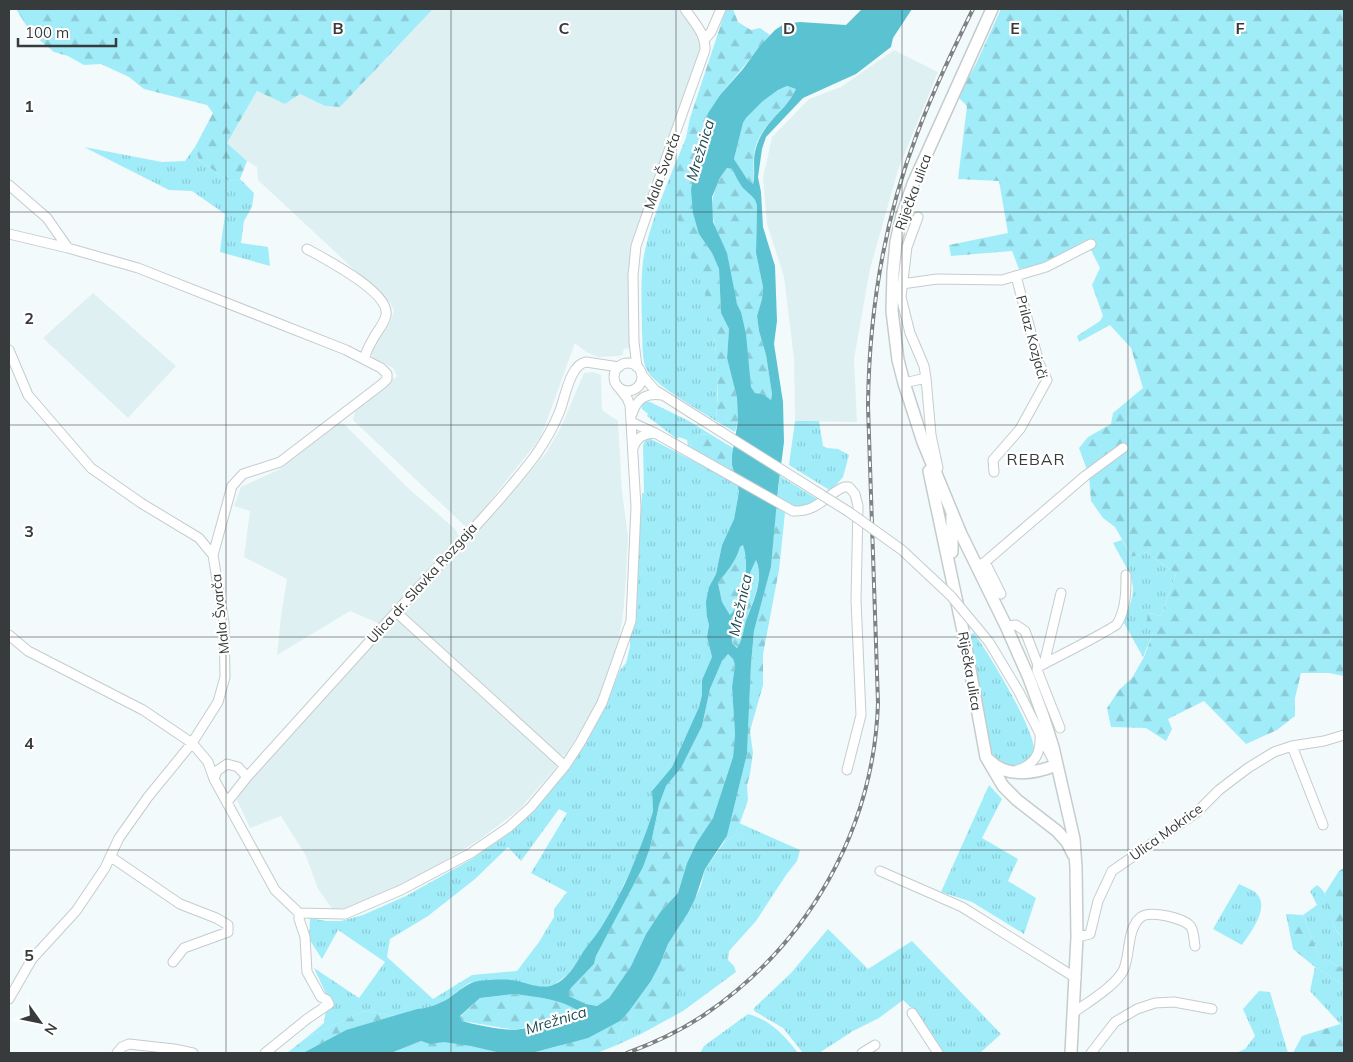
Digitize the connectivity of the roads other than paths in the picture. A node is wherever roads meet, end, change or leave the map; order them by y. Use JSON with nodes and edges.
{"nodes":[{"id":1,"x":685,"y":9,"type":"edge"},
{"id":2,"x":721,"y":9,"type":"edge"},
{"id":3,"x":992,"y":9,"type":"edge"},
{"id":4,"x":705,"y":39,"type":"junction"},
{"id":5,"x":9,"y":185,"type":"edge"},
{"id":6,"x":918,"y":218,"type":"dead end"},
{"id":7,"x":9,"y":234,"type":"edge"},
{"id":8,"x":1091,"y":244,"type":"dead end"},
{"id":9,"x":68,"y":248,"type":"junction"},
{"id":10,"x":307,"y":249,"type":"dead end"},
{"id":11,"x":1016,"y":276,"type":"junction"},
{"id":12,"x":902,"y":284,"type":"junction"},
{"id":13,"x":634,"y":342,"type":"junction"},
{"id":14,"x":9,"y":350,"type":"edge"},
{"id":15,"x":364,"y":359,"type":"junction"},
{"id":16,"x":599,"y":365,"type":"junction"},
{"id":17,"x":620,"y":366,"type":"junction"},
{"id":18,"x":637,"y":366,"type":"junction"},
{"id":19,"x":642,"y":375,"type":"junction"},
{"id":20,"x":926,"y":378,"type":"junction"},
{"id":21,"x":904,"y":383,"type":"junction"},
{"id":22,"x":618,"y":385,"type":"junction"},
{"id":23,"x":637,"y":388,"type":"junction"},
{"id":24,"x":655,"y":390,"type":"junction"},
{"id":25,"x":664,"y":396,"type":"junction"},
{"id":26,"x":630,"y":405,"type":"junction"},
{"id":27,"x":631,"y":420,"type":"junction"},
{"id":28,"x":655,"y":433,"type":"junction"},
{"id":29,"x":923,"y":442,"type":"junction"},
{"id":30,"x":633,"y":448,"type":"junction"},
{"id":31,"x":1123,"y":448,"type":"dead end"},
{"id":32,"x":994,"y":472,"type":"dead end"},
{"id":33,"x":944,"y":493,"type":"junction"},
{"id":34,"x":952,"y":513,"type":"junction"},
{"id":35,"x":213,"y":555,"type":"junction"},
{"id":36,"x":981,"y":564,"type":"junction"},
{"id":37,"x":1126,"y":575,"type":"dead end"},
{"id":38,"x":954,"y":586,"type":"junction"},
{"id":39,"x":1061,"y":593,"type":"dead end"},
{"id":40,"x":1001,"y":594,"type":"dead end"},
{"id":41,"x":396,"y":612,"type":"junction"},
{"id":42,"x":1006,"y":626,"type":"junction"},
{"id":43,"x":9,"y":635,"type":"edge"},
{"id":44,"x":1041,"y":664,"type":"junction"},
{"id":45,"x":1060,"y":728,"type":"dead end"},
{"id":46,"x":1040,"y":732,"type":"junction"},
{"id":47,"x":1344,"y":735,"type":"edge"},
{"id":48,"x":192,"y":743,"type":"junction"},
{"id":49,"x":1292,"y":746,"type":"junction"},
{"id":50,"x":986,"y":757,"type":"junction"},
{"id":51,"x":1056,"y":765,"type":"junction"},
{"id":52,"x":565,"y":766,"type":"junction"},
{"id":53,"x":847,"y":770,"type":"dead end"},
{"id":54,"x":1011,"y":771,"type":"junction"},
{"id":55,"x":247,"y":777,"type":"junction"},
{"id":56,"x":214,"y":779,"type":"junction"},
{"id":57,"x":228,"y":802,"type":"junction"},
{"id":58,"x":1323,"y":825,"type":"dead end"},
{"id":59,"x":110,"y":857,"type":"junction"},
{"id":60,"x":1076,"y":868,"type":"junction"},
{"id":61,"x":880,"y":871,"type":"dead end"},
{"id":62,"x":300,"y":913,"type":"junction"},
{"id":63,"x":1077,"y":937,"type":"junction"},
{"id":64,"x":1195,"y":946,"type":"dead end"},
{"id":65,"x":173,"y":962,"type":"dead end"},
{"id":66,"x":1076,"y":978,"type":"junction"},
{"id":67,"x":9,"y":999,"type":"edge"},
{"id":68,"x":1212,"y":1009,"type":"dead end"},
{"id":69,"x":912,"y":1013,"type":"dead end"},
{"id":70,"x":1073,"y":1013,"type":"junction"},
{"id":71,"x":875,"y":1045,"type":"dead end"},
{"id":72,"x":117,"y":1053,"type":"edge"},
{"id":73,"x":193,"y":1053,"type":"edge"},
{"id":74,"x":265,"y":1053,"type":"edge"},
{"id":75,"x":862,"y":1053,"type":"edge"},
{"id":76,"x":938,"y":1053,"type":"edge"},
{"id":77,"x":1071,"y":1053,"type":"edge"},
{"id":78,"x":1091,"y":1053,"type":"edge"}],
"edges":[{"from":1,"to":4,"type":"street"},
{"from":2,"to":4,"type":"street"},
{"from":3,"to":21,"type":"main road","name":"Riječka ulica"},
{"from":4,"to":13,"type":"street","name":"Mala Švarča"},
{"from":5,"to":9,"type":"street"},
{"from":6,"to":12,"type":"street","name":"Riječka ulica"},
{"from":7,"to":9,"type":"street"},
{"from":8,"to":11,"type":"street","name":"Prilaz Kozjači"},
{"from":9,"to":15,"type":"street"},
{"from":10,"to":15,"type":"street"},
{"from":11,"to":12,"type":"street","name":"Prilaz Kozjači"},
{"from":11,"to":32,"type":"street","name":"Prilaz Kozjači"},
{"from":12,"to":20,"type":"street","name":"Riječka ulica"},
{"from":13,"to":17,"type":"street"},
{"from":13,"to":18,"type":"street","name":"Mala Švarča"},
{"from":14,"to":35,"type":"street"},
{"from":15,"to":35,"type":"street","name":"Mala Švarča"},
{"from":16,"to":17,"type":"street"},
{"from":16,"to":22,"type":"street"},
{"from":16,"to":41,"type":"street","name":"Ulica dr. Slavka Rozgaja"},
{"from":17,"to":18,"type":"street"},
{"from":17,"to":22,"type":"street"},
{"from":18,"to":19,"type":"street"},
{"from":19,"to":23,"type":"street"},
{"from":19,"to":24,"type":"street"},
{"from":20,"to":21,"type":"street"},
{"from":20,"to":33,"type":"street","name":"Riječka ulica"},
{"from":21,"to":29,"type":"main road","name":"Riječka ulica"},
{"from":22,"to":23,"type":"street"},
{"from":22,"to":26,"type":"street"},
{"from":23,"to":24,"type":"street"},
{"from":23,"to":26,"type":"street"},
{"from":24,"to":25,"type":"street"},
{"from":25,"to":27,"type":"street"},
{"from":25,"to":46,"type":"street","bridge":true},
{"from":26,"to":27,"type":"street"},
{"from":27,"to":28,"type":"street"},
{"from":27,"to":30,"type":"street"},
{"from":28,"to":30,"type":"street"},
{"from":28,"to":53,"type":"street"},
{"from":29,"to":33,"type":"main road","name":"Riječka ulica"},
{"from":29,"to":38,"type":"main road","name":"Riječka ulica"},
{"from":30,"to":52,"type":"street"},
{"from":31,"to":36,"type":"street"},
{"from":33,"to":34,"type":"main road","name":"Riječka ulica"},
{"from":34,"to":36,"type":"main road","name":"Riječka ulica"},
{"from":34,"to":38,"type":"main road"},
{"from":35,"to":48,"type":"street","name":"Mala Švarča"},
{"from":36,"to":40,"type":"street"},
{"from":36,"to":42,"type":"main road","name":"Riječka ulica"},
{"from":37,"to":44,"type":"street"},
{"from":38,"to":50,"type":"main road","name":"Riječka ulica"},
{"from":39,"to":44,"type":"street"},
{"from":41,"to":52,"type":"street"},
{"from":41,"to":55,"type":"street","name":"Ulica dr. Slavka Rozgaja"},
{"from":42,"to":44,"type":"street"},
{"from":42,"to":51,"type":"main road","name":"Riječka ulica"},
{"from":43,"to":48,"type":"street"},
{"from":44,"to":45,"type":"street"},
{"from":46,"to":51,"type":"street"},
{"from":46,"to":54,"type":"street"},
{"from":47,"to":49,"type":"street","name":"Ulica Mokrice"},
{"from":48,"to":56,"type":"street"},
{"from":48,"to":59,"type":"street","name":"Mala Švarča"},
{"from":49,"to":58,"type":"street"},
{"from":49,"to":63,"type":"street","name":"Ulica Mokrice"},
{"from":50,"to":54,"type":"main road"},
{"from":50,"to":60,"type":"main road","name":"Riječka ulica"},
{"from":51,"to":54,"type":"main road"},
{"from":51,"to":60,"type":"main road","name":"Riječka ulica"},
{"from":52,"to":62,"type":"street"},
{"from":55,"to":56,"type":"street"},
{"from":55,"to":57,"type":"street","name":"Ulica dr. Slavka Rozgaja"},
{"from":56,"to":57,"type":"street"},
{"from":57,"to":62,"type":"street"},
{"from":59,"to":65,"type":"street"},
{"from":59,"to":67,"type":"street","name":"Mala Švarča"},
{"from":60,"to":63,"type":"main road","name":"Riječka ulica"},
{"from":61,"to":66,"type":"street"},
{"from":62,"to":74,"type":"street"},
{"from":63,"to":66,"type":"main road","name":"Riječka ulica"},
{"from":64,"to":70,"type":"street"},
{"from":66,"to":70,"type":"main road","name":"Riječka ulica"},
{"from":68,"to":78,"type":"street"},
{"from":69,"to":76,"type":"street"},
{"from":70,"to":77,"type":"main road","name":"Riječka ulica"},
{"from":71,"to":75,"type":"street"},
{"from":72,"to":73,"type":"street"}]}
